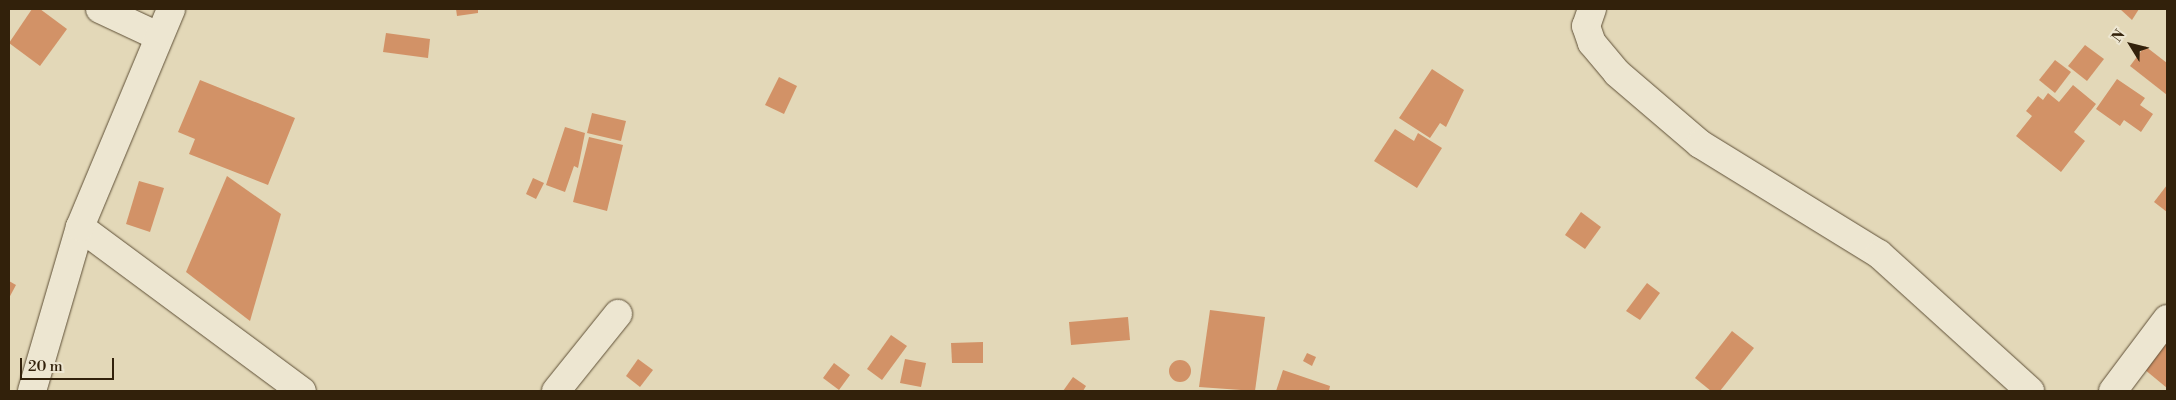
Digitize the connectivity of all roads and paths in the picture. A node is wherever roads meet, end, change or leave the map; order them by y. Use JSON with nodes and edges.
{"nodes":[{"id":1,"x":100,"y":9,"type":"edge"},
{"id":2,"x":171,"y":9,"type":"edge"},
{"id":3,"x":1592,"y":9,"type":"edge"},
{"id":4,"x":158,"y":36,"type":"junction"},
{"id":5,"x":80,"y":227,"type":"junction"},
{"id":6,"x":618,"y":314,"type":"dead end"},
{"id":7,"x":2167,"y":319,"type":"edge"},
{"id":8,"x":32,"y":391,"type":"edge"},
{"id":9,"x":302,"y":391,"type":"edge"},
{"id":10,"x":556,"y":391,"type":"edge"},
{"id":11,"x":2030,"y":391,"type":"edge"},
{"id":12,"x":2113,"y":391,"type":"edge"}],
"edges":[{"from":1,"to":4,"type":"street"},
{"from":2,"to":4,"type":"street"},
{"from":3,"to":11,"type":"street"},
{"from":4,"to":5,"type":"street"},
{"from":5,"to":8,"type":"street"},
{"from":5,"to":9,"type":"street"},
{"from":6,"to":10,"type":"street"},
{"from":7,"to":12,"type":"street"}]}
